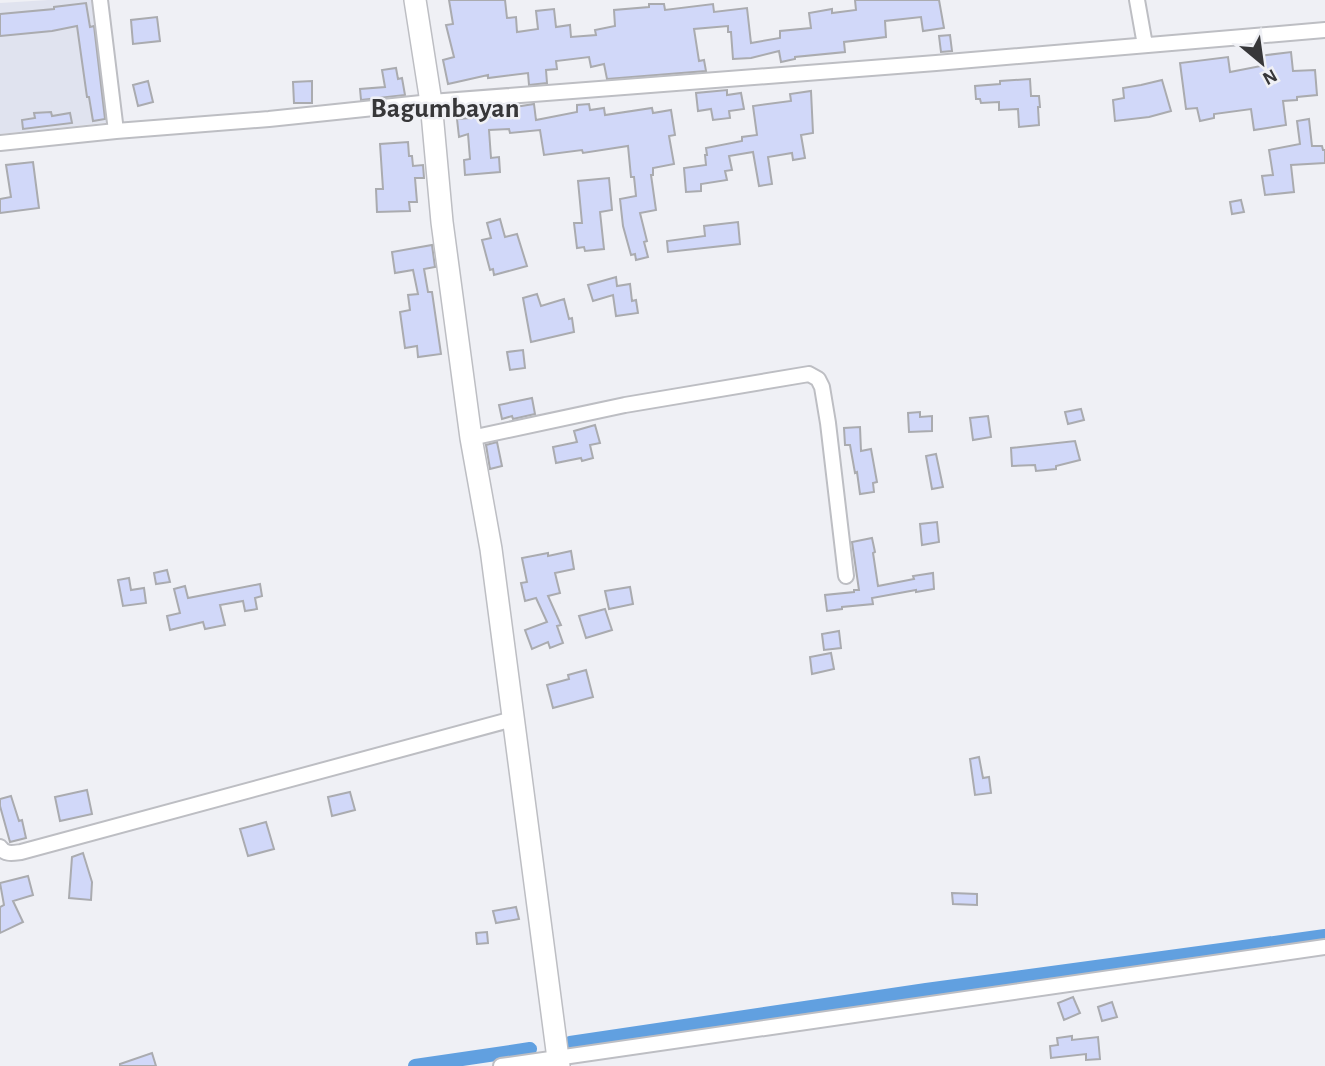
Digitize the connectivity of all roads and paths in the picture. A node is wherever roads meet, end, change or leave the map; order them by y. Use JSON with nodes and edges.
{"nodes":[{"id":1,"x":100,"y":0,"type":"edge"},
{"id":2,"x":415,"y":0,"type":"edge"},
{"id":3,"x":1137,"y":0,"type":"edge"},
{"id":4,"x":1325,"y":30,"type":"edge"},
{"id":5,"x":1145,"y":45,"type":"junction"},
{"id":6,"x":431,"y":102,"type":"junction"},
{"id":7,"x":116,"y":131,"type":"junction"},
{"id":8,"x":0,"y":143,"type":"edge"},
{"id":9,"x":471,"y":438,"type":"junction"},
{"id":10,"x":846,"y":576,"type":"dead end"},
{"id":11,"x":513,"y":719,"type":"junction"},
{"id":12,"x":0,"y":847,"type":"edge"},
{"id":13,"x":1325,"y":947,"type":"edge"},
{"id":14,"x":559,"y":1062,"type":"edge"},
{"id":15,"x":501,"y":1066,"type":"edge"}],
"edges":[{"from":1,"to":7,"type":"street"},
{"from":2,"to":6,"type":"main road"},
{"from":3,"to":5,"type":"street"},
{"from":4,"to":5,"type":"street"},
{"from":5,"to":6,"type":"street"},
{"from":6,"to":7,"type":"street"},
{"from":6,"to":9,"type":"main road"},
{"from":7,"to":8,"type":"street"},
{"from":9,"to":10,"type":"street"},
{"from":9,"to":11,"type":"main road"},
{"from":11,"to":12,"type":"street"},
{"from":11,"to":14,"type":"main road"},
{"from":13,"to":14,"type":"street"},
{"from":14,"to":15,"type":"street"}]}
